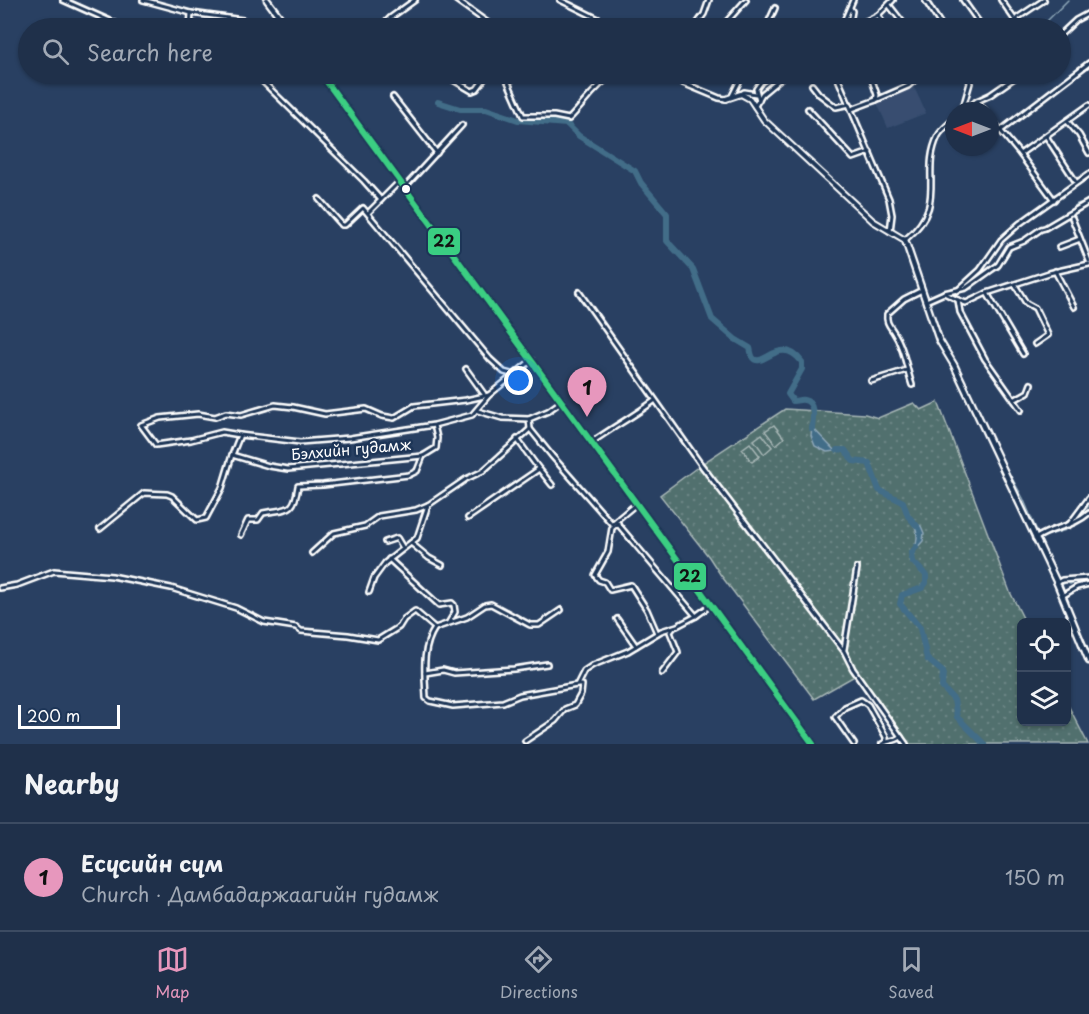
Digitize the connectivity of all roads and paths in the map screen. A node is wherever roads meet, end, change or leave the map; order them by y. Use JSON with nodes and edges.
{"nodes":[{"id":1,"x":63,"y":0,"type":"edge"},
{"id":2,"x":143,"y":0,"type":"edge"},
{"id":3,"x":267,"y":0,"type":"edge"},
{"id":4,"x":415,"y":0,"type":"edge"},
{"id":5,"x":456,"y":0,"type":"edge"},
{"id":6,"x":560,"y":0,"type":"edge"},
{"id":7,"x":709,"y":0,"type":"edge"},
{"id":8,"x":746,"y":0,"type":"edge"},
{"id":9,"x":853,"y":0,"type":"edge"},
{"id":10,"x":893,"y":0,"type":"edge"},
{"id":11,"x":925,"y":0,"type":"edge"},
{"id":12,"x":963,"y":0,"type":"edge"},
{"id":13,"x":1001,"y":0,"type":"edge"},
{"id":14,"x":1044,"y":0,"type":"edge"},
{"id":15,"x":1037,"y":1,"type":"edge"},
{"id":16,"x":889,"y":5,"type":"junction"},
{"id":17,"x":775,"y":8,"type":"dead end"},
{"id":18,"x":850,"y":8,"type":"junction"},
{"id":19,"x":191,"y":13,"type":"junction"},
{"id":20,"x":1089,"y":13,"type":"edge"},
{"id":21,"x":878,"y":15,"type":"junction"},
{"id":22,"x":104,"y":18,"type":"edge"},
{"id":23,"x":192,"y":18,"type":"edge"},
{"id":24,"x":228,"y":18,"type":"edge"},
{"id":25,"x":280,"y":18,"type":"edge"},
{"id":26,"x":390,"y":18,"type":"edge"},
{"id":27,"x":481,"y":18,"type":"edge"},
{"id":28,"x":597,"y":18,"type":"edge"},
{"id":29,"x":701,"y":18,"type":"edge"},
{"id":30,"x":730,"y":18,"type":"edge"},
{"id":31,"x":770,"y":18,"type":"edge"},
{"id":32,"x":845,"y":18,"type":"edge"},
{"id":33,"x":851,"y":18,"type":"edge"},
{"id":34,"x":872,"y":18,"type":"edge"},
{"id":35,"x":880,"y":18,"type":"edge"},
{"id":36,"x":899,"y":18,"type":"edge"},
{"id":37,"x":937,"y":18,"type":"edge"},
{"id":38,"x":976,"y":18,"type":"edge"},
{"id":39,"x":1014,"y":18,"type":"edge"},
{"id":40,"x":1017,"y":18,"type":"edge"},
{"id":41,"x":1071,"y":25,"type":"edge"},
{"id":42,"x":1089,"y":63,"type":"edge"},
{"id":43,"x":1071,"y":77,"type":"edge"},
{"id":44,"x":265,"y":84,"type":"edge"},
{"id":45,"x":328,"y":84,"type":"edge"},
{"id":46,"x":460,"y":84,"type":"edge"},
{"id":47,"x":481,"y":84,"type":"edge"},
{"id":48,"x":509,"y":84,"type":"edge"},
{"id":49,"x":601,"y":84,"type":"edge"},
{"id":50,"x":685,"y":84,"type":"edge"},
{"id":51,"x":738,"y":84,"type":"edge"},
{"id":52,"x":760,"y":84,"type":"edge"},
{"id":53,"x":774,"y":84,"type":"edge"},
{"id":54,"x":841,"y":84,"type":"edge"},
{"id":55,"x":874,"y":84,"type":"edge"},
{"id":56,"x":910,"y":84,"type":"edge"},
{"id":57,"x":970,"y":84,"type":"edge"},
{"id":58,"x":1006,"y":84,"type":"edge"},
{"id":59,"x":1062,"y":84,"type":"edge"},
{"id":60,"x":812,"y":85,"type":"dead end"},
{"id":61,"x":741,"y":94,"type":"junction"},
{"id":62,"x":756,"y":94,"type":"junction"},
{"id":63,"x":732,"y":96,"type":"junction"},
{"id":64,"x":393,"y":97,"type":"dead end"},
{"id":65,"x":726,"y":99,"type":"joint"},
{"id":66,"x":759,"y":100,"type":"junction"},
{"id":67,"x":876,"y":100,"type":"junction"},
{"id":68,"x":965,"y":102,"type":"edge"},
{"id":69,"x":977,"y":102,"type":"edge"},
{"id":70,"x":850,"y":104,"type":"junction"},
{"id":71,"x":1089,"y":105,"type":"edge"},
{"id":72,"x":755,"y":106,"type":"junction"},
{"id":73,"x":808,"y":109,"type":"dead end"},
{"id":74,"x":852,"y":109,"type":"junction"},
{"id":75,"x":1067,"y":121,"type":"junction"},
{"id":76,"x":462,"y":125,"type":"dead end"},
{"id":77,"x":945,"y":128,"type":"edge"},
{"id":78,"x":1000,"y":131,"type":"joint"},
{"id":79,"x":1046,"y":136,"type":"junction"},
{"id":80,"x":870,"y":152,"type":"junction"},
{"id":81,"x":437,"y":153,"type":"junction"},
{"id":82,"x":1089,"y":153,"type":"edge"},
{"id":83,"x":1020,"y":154,"type":"junction"},
{"id":84,"x":1089,"y":174,"type":"edge"},
{"id":85,"x":400,"y":181,"type":"junction"},
{"id":86,"x":1076,"y":183,"type":"junction"},
{"id":87,"x":405,"y":187,"type":"junction"},
{"id":88,"x":319,"y":199,"type":"dead end"},
{"id":89,"x":381,"y":200,"type":"junction"},
{"id":90,"x":1054,"y":200,"type":"junction"},
{"id":91,"x":1089,"y":201,"type":"edge"},
{"id":92,"x":368,"y":213,"type":"junction"},
{"id":93,"x":1072,"y":218,"type":"dead end"},
{"id":94,"x":890,"y":231,"type":"junction"},
{"id":95,"x":1080,"y":239,"type":"junction"},
{"id":96,"x":905,"y":240,"type":"junction"},
{"id":97,"x":1059,"y":247,"type":"dead end"},
{"id":98,"x":1089,"y":262,"type":"edge"},
{"id":99,"x":1056,"y":271,"type":"junction"},
{"id":100,"x":1015,"y":285,"type":"junction"},
{"id":101,"x":922,"y":290,"type":"junction"},
{"id":102,"x":957,"y":291,"type":"junction"},
{"id":103,"x":579,"y":292,"type":"dead end"},
{"id":104,"x":944,"y":293,"type":"junction"},
{"id":105,"x":987,"y":293,"type":"junction"},
{"id":106,"x":958,"y":300,"type":"junction"},
{"id":107,"x":926,"y":301,"type":"junction"},
{"id":108,"x":1074,"y":307,"type":"dead end"},
{"id":109,"x":1035,"y":344,"type":"dead end"},
{"id":110,"x":1023,"y":354,"type":"dead end"},
{"id":111,"x":532,"y":360,"type":"junction"},
{"id":112,"x":466,"y":369,"type":"dead end"},
{"id":113,"x":907,"y":370,"type":"junction"},
{"id":114,"x":515,"y":375,"type":"junction"},
{"id":115,"x":871,"y":381,"type":"dead end"},
{"id":116,"x":1031,"y":384,"type":"dead end"},
{"id":117,"x":912,"y":385,"type":"dead end"},
{"id":118,"x":487,"y":395,"type":"junction"},
{"id":119,"x":1014,"y":400,"type":"junction"},
{"id":120,"x":562,"y":401,"type":"junction"},
{"id":121,"x":654,"y":401,"type":"junction"},
{"id":122,"x":477,"y":410,"type":"junction"},
{"id":123,"x":1021,"y":410,"type":"dead end"},
{"id":124,"x":529,"y":419,"type":"junction"},
{"id":125,"x":434,"y":425,"type":"junction"},
{"id":126,"x":530,"y":429,"type":"junction"},
{"id":127,"x":240,"y":435,"type":"junction"},
{"id":128,"x":517,"y":439,"type":"junction"},
{"id":129,"x":592,"y":442,"type":"junction"},
{"id":130,"x":232,"y":455,"type":"junction"},
{"id":131,"x":423,"y":456,"type":"junction"},
{"id":132,"x":539,"y":469,"type":"junction"},
{"id":133,"x":552,"y":485,"type":"dead end"},
{"id":134,"x":1089,"y":498,"type":"edge"},
{"id":135,"x":637,"y":503,"type":"junction"},
{"id":136,"x":428,"y":505,"type":"junction"},
{"id":137,"x":1089,"y":513,"type":"edge"},
{"id":138,"x":468,"y":518,"type":"dead end"},
{"id":139,"x":617,"y":522,"type":"junction"},
{"id":140,"x":1068,"y":526,"type":"junction"},
{"id":141,"x":100,"y":529,"type":"dead end"},
{"id":142,"x":241,"y":535,"type":"dead end"},
{"id":143,"x":1035,"y":539,"type":"junction"},
{"id":144,"x":385,"y":542,"type":"dead end"},
{"id":145,"x":411,"y":543,"type":"junction"},
{"id":146,"x":403,"y":548,"type":"junction"},
{"id":147,"x":312,"y":553,"type":"dead end"},
{"id":148,"x":389,"y":558,"type":"junction"},
{"id":149,"x":442,"y":565,"type":"dead end"},
{"id":150,"x":857,"y":568,"type":"dead end"},
{"id":151,"x":1089,"y":578,"type":"edge"},
{"id":152,"x":1057,"y":583,"type":"junction"},
{"id":153,"x":1089,"y":584,"type":"edge"},
{"id":154,"x":0,"y":588,"type":"edge"},
{"id":155,"x":369,"y":592,"type":"dead end"},
{"id":156,"x":1062,"y":596,"type":"junction"},
{"id":157,"x":712,"y":604,"type":"junction"},
{"id":158,"x":561,"y":610,"type":"dead end"},
{"id":159,"x":696,"y":616,"type":"junction"},
{"id":160,"x":617,"y":619,"type":"dead end"},
{"id":161,"x":448,"y":623,"type":"junction"},
{"id":162,"x":674,"y":627,"type":"junction"},
{"id":163,"x":435,"y":628,"type":"junction"},
{"id":164,"x":657,"y":633,"type":"junction"},
{"id":165,"x":636,"y":646,"type":"junction"},
{"id":166,"x":844,"y":651,"type":"junction"},
{"id":167,"x":1089,"y":662,"type":"edge"},
{"id":168,"x":547,"y":664,"type":"dead end"},
{"id":169,"x":425,"y":673,"type":"junction"},
{"id":170,"x":662,"y":673,"type":"dead end"},
{"id":171,"x":577,"y":684,"type":"junction"},
{"id":172,"x":901,"y":737,"type":"junction"},
{"id":173,"x":525,"y":741,"type":"dead end"},
{"id":174,"x":884,"y":743,"type":"edge"},
{"id":175,"x":895,"y":743,"type":"edge"},
{"id":176,"x":813,"y":744,"type":"edge"},
{"id":177,"x":854,"y":744,"type":"edge"},
{"id":178,"x":906,"y":744,"type":"edge"}],
"edges":[{"from":1,"to":22,"type":"street"},
{"from":2,"to":19,"type":"street"},
{"from":3,"to":25,"type":"main road"},
{"from":4,"to":26,"type":"street"},
{"from":5,"to":27,"type":"street"},
{"from":6,"to":28,"type":"street"},
{"from":7,"to":29,"type":"street"},
{"from":8,"to":30,"type":"street"},
{"from":9,"to":18,"type":"street"},
{"from":10,"to":16,"type":"street"},
{"from":11,"to":37,"type":"street"},
{"from":12,"to":38,"type":"street"},
{"from":13,"to":39,"type":"street"},
{"from":14,"to":15,"type":"street"},
{"from":15,"to":40,"type":"street"},
{"from":16,"to":21,"type":"street"},
{"from":16,"to":36,"type":"street"},
{"from":17,"to":31,"type":"street"},
{"from":18,"to":32,"type":"street"},
{"from":18,"to":33,"type":"street"},
{"from":19,"to":23,"type":"street"},
{"from":19,"to":24,"type":"street"},
{"from":20,"to":41,"type":"street"},
{"from":21,"to":34,"type":"street"},
{"from":21,"to":35,"type":"street"},
{"from":42,"to":43,"type":"street"},
{"from":44,"to":89,"type":"street"},
{"from":45,"to":85,"type":"main road"},
{"from":46,"to":47,"type":"street"},
{"from":48,"to":49,"type":"street"},
{"from":50,"to":65,"type":"street"},
{"from":51,"to":63,"type":"street"},
{"from":52,"to":62,"type":"street"},
{"from":53,"to":66,"type":"street"},
{"from":54,"to":70,"type":"street"},
{"from":55,"to":67,"type":"street"},
{"from":56,"to":67,"type":"street"},
{"from":57,"to":68,"type":"street"},
{"from":58,"to":69,"type":"street"},
{"from":59,"to":78,"type":"street"},
{"from":60,"to":70,"type":"street"},
{"from":61,"to":62,"type":"street"},
{"from":61,"to":63,"type":"street"},
{"from":61,"to":72,"type":"street"},
{"from":62,"to":66,"type":"street"},
{"from":63,"to":65,"type":"street"},
{"from":64,"to":81,"type":"street"},
{"from":66,"to":72,"type":"street"},
{"from":67,"to":74,"type":"street"},
{"from":70,"to":74,"type":"street"},
{"from":71,"to":75,"type":"street"},
{"from":72,"to":94,"type":"street"},
{"from":73,"to":80,"type":"street"},
{"from":74,"to":80,"type":"street"},
{"from":75,"to":79,"type":"street"},
{"from":75,"to":82,"type":"street"},
{"from":76,"to":81,"type":"street"},
{"from":77,"to":96,"type":"street"},
{"from":78,"to":83,"type":"street"},
{"from":79,"to":83,"type":"street"},
{"from":79,"to":86,"type":"street"},
{"from":80,"to":94,"type":"street"},
{"from":81,"to":87,"type":"street"},
{"from":83,"to":90,"type":"street"},
{"from":84,"to":86,"type":"street"},
{"from":85,"to":87,"type":"main road"},
{"from":85,"to":89,"type":"street"},
{"from":86,"to":90,"type":"street"},
{"from":87,"to":111,"type":"main road"},
{"from":88,"to":92,"type":"street"},
{"from":89,"to":92,"type":"street"},
{"from":90,"to":102,"type":"street"},
{"from":91,"to":102,"type":"street"},
{"from":92,"to":114,"type":"street"},
{"from":93,"to":95,"type":"street"},
{"from":94,"to":96,"type":"street"},
{"from":95,"to":97,"type":"street"},
{"from":95,"to":98,"type":"street"},
{"from":96,"to":101,"type":"main road"},
{"from":98,"to":99,"type":"street"},
{"from":99,"to":100,"type":"street"},
{"from":99,"to":108,"type":"street"},
{"from":100,"to":105,"type":"street"},
{"from":100,"to":109,"type":"street"},
{"from":101,"to":107,"type":"main road"},
{"from":101,"to":113,"type":"street"},
{"from":102,"to":104,"type":"street"},
{"from":103,"to":121,"type":"street"},
{"from":104,"to":106,"type":"street"},
{"from":104,"to":107,"type":"street"},
{"from":105,"to":106,"type":"street"},
{"from":105,"to":110,"type":"street"},
{"from":106,"to":119,"type":"street"},
{"from":107,"to":143,"type":"main road"},
{"from":111,"to":114,"type":"street","name":"Бэлхийн гудамж"},
{"from":111,"to":120,"type":"main road"},
{"from":112,"to":118,"type":"street"},
{"from":113,"to":115,"type":"street"},
{"from":113,"to":117,"type":"street"},
{"from":114,"to":118,"type":"street","name":"Бэлхийн гудамж"},
{"from":116,"to":119,"type":"street"},
{"from":118,"to":122,"type":"street"},
{"from":118,"to":127,"type":"street","name":"Бэлхийн гудамж"},
{"from":119,"to":123,"type":"street"},
{"from":120,"to":124,"type":"street"},
{"from":120,"to":129,"type":"main road"},
{"from":121,"to":129,"type":"street"},
{"from":121,"to":166,"type":"street"},
{"from":122,"to":124,"type":"street"},
{"from":122,"to":125,"type":"street","name":"Бэлхийн гудамж"},
{"from":124,"to":126,"type":"street"},
{"from":125,"to":127,"type":"street","name":"Бэлхийн гудамж"},
{"from":125,"to":131,"type":"street","name":"Бэлхийн гудамж"},
{"from":126,"to":128,"type":"street"},
{"from":126,"to":139,"type":"street"},
{"from":127,"to":130,"type":"street"},
{"from":128,"to":132,"type":"street"},
{"from":128,"to":136,"type":"street"},
{"from":129,"to":135,"type":"main road"},
{"from":130,"to":131,"type":"street","name":"Бэлхийн гудамж"},
{"from":130,"to":141,"type":"street"},
{"from":131,"to":142,"type":"street","name":"Бэлхийн гудамж"},
{"from":132,"to":133,"type":"street"},
{"from":132,"to":138,"type":"street"},
{"from":134,"to":140,"type":"street"},
{"from":135,"to":139,"type":"street"},
{"from":135,"to":157,"type":"main road"},
{"from":136,"to":145,"type":"street"},
{"from":136,"to":147,"type":"street"},
{"from":137,"to":140,"type":"street"},
{"from":139,"to":159,"type":"street"},
{"from":139,"to":164,"type":"street"},
{"from":140,"to":143,"type":"street"},
{"from":143,"to":152,"type":"main road"},
{"from":144,"to":146,"type":"street"},
{"from":145,"to":146,"type":"street"},
{"from":145,"to":149,"type":"street"},
{"from":146,"to":148,"type":"street"},
{"from":148,"to":155,"type":"street"},
{"from":148,"to":161,"type":"street"},
{"from":150,"to":166,"type":"street"},
{"from":151,"to":152,"type":"street"},
{"from":152,"to":156,"type":"main road"},
{"from":153,"to":156,"type":"street"},
{"from":154,"to":163,"type":"street"},
{"from":156,"to":167,"type":"main road"},
{"from":157,"to":159,"type":"street"},
{"from":157,"to":176,"type":"main road"},
{"from":158,"to":161,"type":"street"},
{"from":159,"to":162,"type":"street"},
{"from":160,"to":165,"type":"street"},
{"from":161,"to":163,"type":"street"},
{"from":162,"to":164,"type":"street"},
{"from":162,"to":170,"type":"street"},
{"from":163,"to":169,"type":"street"},
{"from":164,"to":165,"type":"street"},
{"from":165,"to":171,"type":"street"},
{"from":166,"to":172,"type":"street"},
{"from":168,"to":169,"type":"street"},
{"from":169,"to":171,"type":"street"},
{"from":171,"to":173,"type":"street"},
{"from":172,"to":175,"type":"street"},
{"from":172,"to":178,"type":"street"},
{"from":174,"to":175,"type":"street"},
{"from":174,"to":177,"type":"street"}]}
